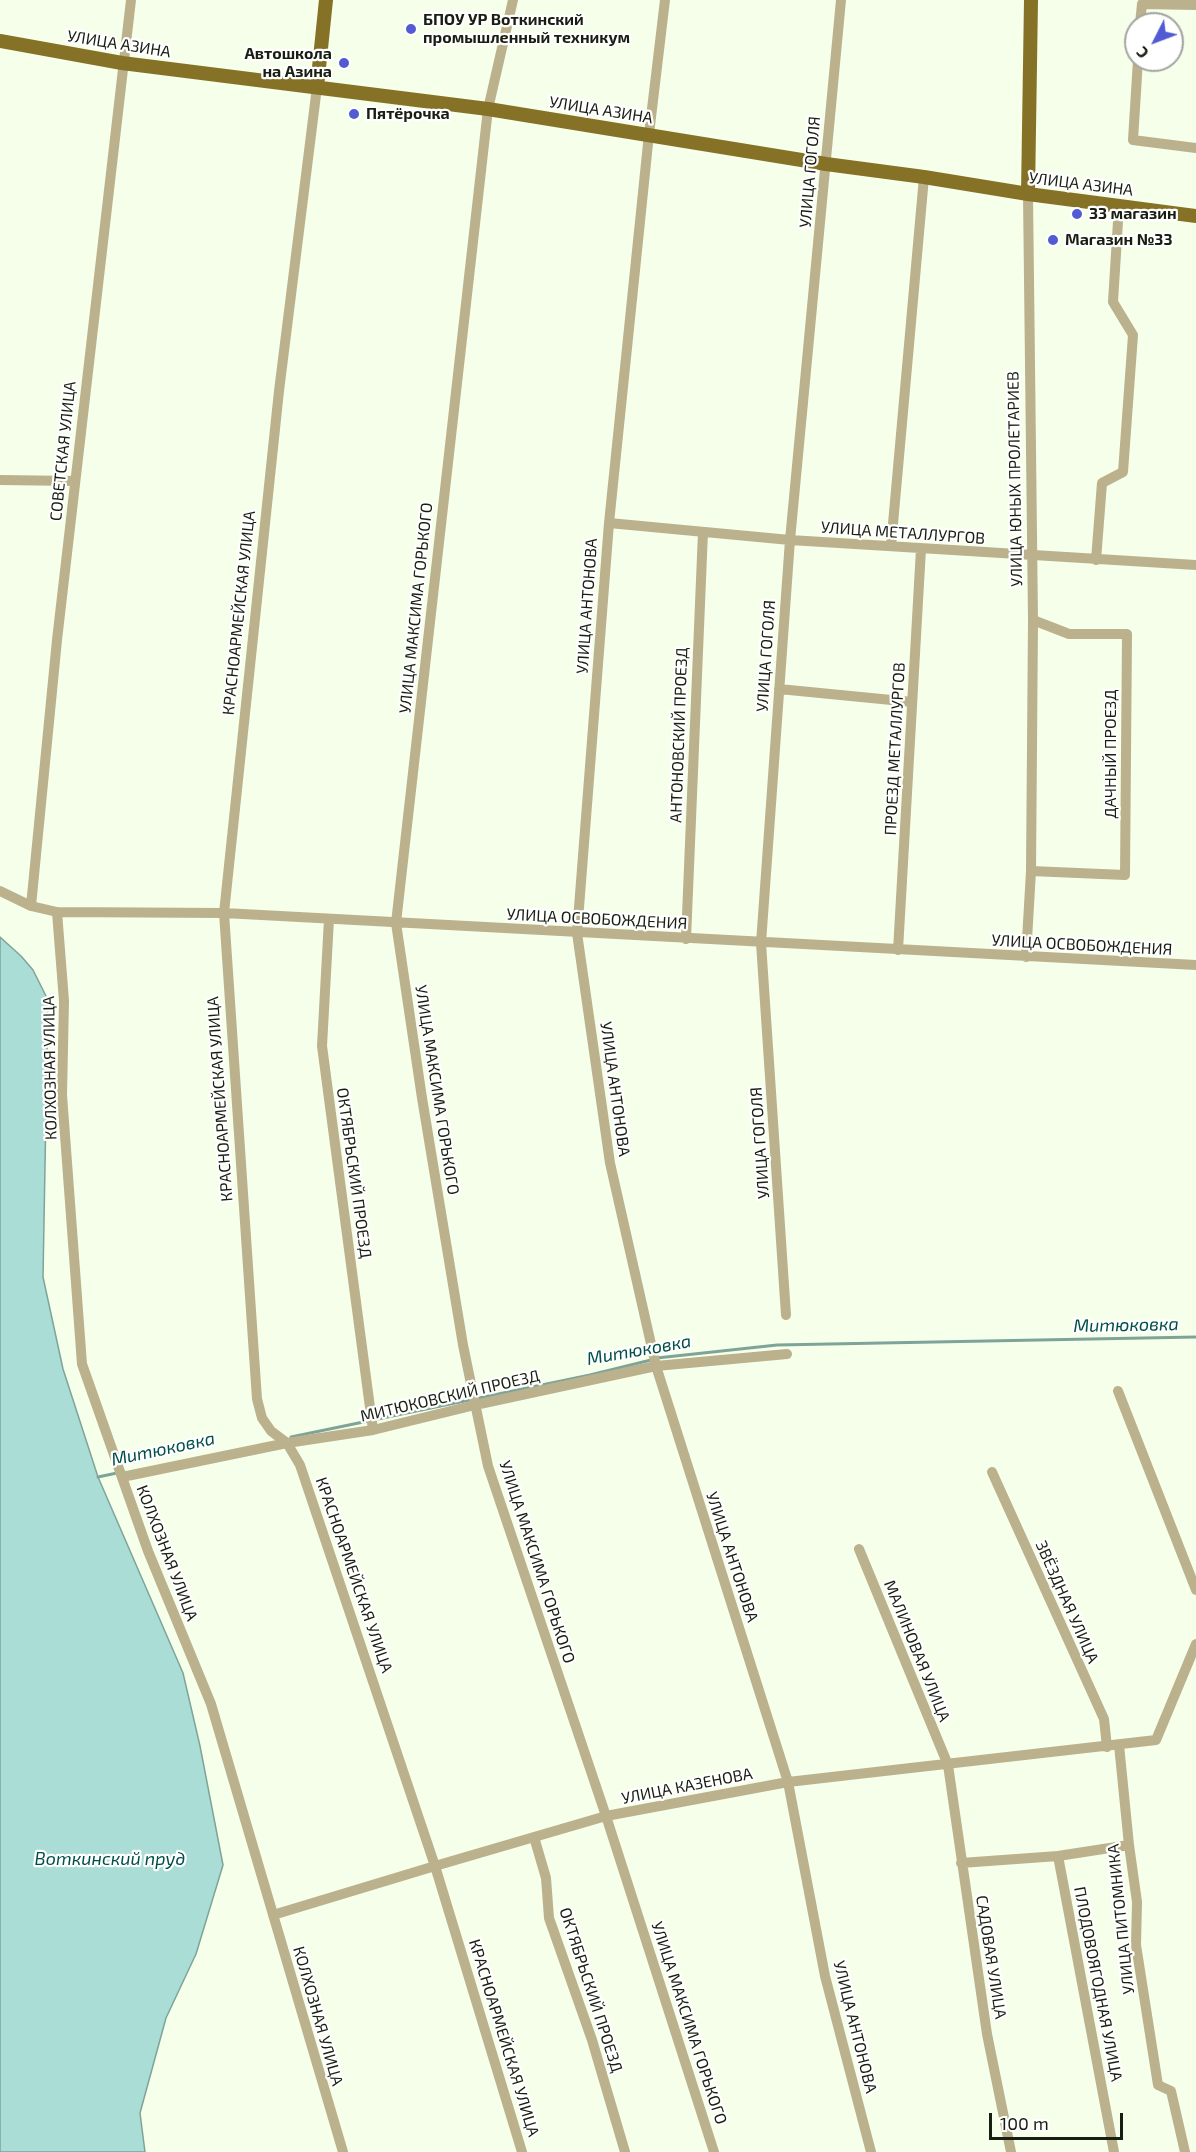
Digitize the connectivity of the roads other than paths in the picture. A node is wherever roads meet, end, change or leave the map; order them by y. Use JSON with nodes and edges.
{"nodes":[{"id":1,"x":131,"y":0,"type":"edge"},
{"id":2,"x":326,"y":0,"type":"edge"},
{"id":3,"x":513,"y":0,"type":"edge"},
{"id":4,"x":665,"y":0,"type":"edge"},
{"id":5,"x":841,"y":0,"type":"edge"},
{"id":6,"x":1031,"y":0,"type":"edge"},
{"id":7,"x":1196,"y":5,"type":"edge"},
{"id":8,"x":1141,"y":12,"type":"edge"},
{"id":9,"x":0,"y":41,"type":"edge"},
{"id":10,"x":122,"y":63,"type":"junction"},
{"id":11,"x":1137,"y":72,"type":"edge"},
{"id":12,"x":317,"y":87,"type":"junction"},
{"id":13,"x":488,"y":109,"type":"junction"},
{"id":14,"x":649,"y":134,"type":"junction"},
{"id":15,"x":1196,"y":148,"type":"edge"},
{"id":16,"x":826,"y":164,"type":"junction"},
{"id":17,"x":924,"y":177,"type":"junction"},
{"id":18,"x":1028,"y":194,"type":"junction"},
{"id":19,"x":1119,"y":205,"type":"junction"},
{"id":20,"x":1196,"y":216,"type":"edge"},
{"id":21,"x":0,"y":480,"type":"edge"},
{"id":22,"x":75,"y":481,"type":"junction"},
{"id":23,"x":609,"y":522,"type":"junction"},
{"id":24,"x":702,"y":532,"type":"junction"},
{"id":25,"x":790,"y":540,"type":"junction"},
{"id":26,"x":891,"y":546,"type":"junction"},
{"id":27,"x":921,"y":549,"type":"junction"},
{"id":28,"x":1033,"y":556,"type":"junction"},
{"id":29,"x":1096,"y":560,"type":"junction"},
{"id":30,"x":1196,"y":565,"type":"edge"},
{"id":31,"x":1033,"y":620,"type":"junction"},
{"id":32,"x":779,"y":689,"type":"junction"},
{"id":33,"x":912,"y":702,"type":"junction"},
{"id":34,"x":1031,"y":871,"type":"junction"},
{"id":35,"x":0,"y":891,"type":"edge"},
{"id":36,"x":31,"y":906,"type":"junction"},
{"id":37,"x":57,"y":912,"type":"junction"},
{"id":38,"x":224,"y":913,"type":"junction"},
{"id":39,"x":329,"y":919,"type":"junction"},
{"id":40,"x":396,"y":923,"type":"junction"},
{"id":41,"x":577,"y":933,"type":"junction"},
{"id":42,"x":686,"y":939,"type":"junction"},
{"id":43,"x":761,"y":943,"type":"junction"},
{"id":44,"x":898,"y":950,"type":"junction"},
{"id":45,"x":1026,"y":957,"type":"junction"},
{"id":46,"x":1196,"y":966,"type":"edge"},
{"id":47,"x":786,"y":1316,"type":"dead end"},
{"id":48,"x":787,"y":1354,"type":"dead end"},
{"id":49,"x":656,"y":1365,"type":"junction"},
{"id":50,"x":1118,"y":1391,"type":"dead end"},
{"id":51,"x":474,"y":1401,"type":"junction"},
{"id":52,"x":373,"y":1430,"type":"junction"},
{"id":53,"x":287,"y":1443,"type":"junction"},
{"id":54,"x":992,"y":1472,"type":"dead end"},
{"id":55,"x":122,"y":1477,"type":"junction"},
{"id":56,"x":859,"y":1550,"type":"dead end"},
{"id":57,"x":1196,"y":1590,"type":"edge"},
{"id":58,"x":1196,"y":1644,"type":"edge"},
{"id":59,"x":1119,"y":1745,"type":"junction"},
{"id":60,"x":1107,"y":1747,"type":"junction"},
{"id":61,"x":948,"y":1765,"type":"junction"},
{"id":62,"x":788,"y":1782,"type":"junction"},
{"id":63,"x":606,"y":1816,"type":"junction"},
{"id":64,"x":534,"y":1837,"type":"junction"},
{"id":65,"x":1128,"y":1845,"type":"junction"},
{"id":66,"x":1058,"y":1856,"type":"junction"},
{"id":67,"x":961,"y":1863,"type":"junction"},
{"id":68,"x":435,"y":1866,"type":"junction"},
{"id":69,"x":273,"y":1916,"type":"junction"},
{"id":70,"x":342,"y":2152,"type":"edge"},
{"id":71,"x":522,"y":2152,"type":"edge"},
{"id":72,"x":625,"y":2152,"type":"edge"},
{"id":73,"x":714,"y":2152,"type":"edge"},
{"id":74,"x":872,"y":2152,"type":"edge"},
{"id":75,"x":1011,"y":2152,"type":"edge"},
{"id":76,"x":1114,"y":2152,"type":"edge"},
{"id":77,"x":1185,"y":2152,"type":"edge"}],
"edges":[{"from":1,"to":10,"type":"street","name":"СОВЕТСКАЯ УЛИЦА"},
{"from":2,"to":12,"type":"main road","name":"КРАСНОАРМЕЙСКАЯ УЛИЦА"},
{"from":3,"to":13,"type":"street","name":"УЛИЦА МАКСИМА ГОРЬКОГО"},
{"from":4,"to":14,"type":"street","name":"УЛИЦА АНТОНОВА"},
{"from":5,"to":16,"type":"street","name":"УЛИЦА ГОГОЛЯ"},
{"from":6,"to":18,"type":"main road","name":"УЛИЦА ЮНЫХ ПРОЛЕТАРИЕВ"},
{"from":7,"to":8,"type":"street"},
{"from":9,"to":10,"type":"main road","name":"УЛИЦА АЗИНА"},
{"from":10,"to":12,"type":"main road","name":"УЛИЦА АЗИНА"},
{"from":10,"to":22,"type":"street","name":"СОВЕТСКАЯ УЛИЦА"},
{"from":11,"to":15,"type":"street"},
{"from":12,"to":13,"type":"main road","name":"УЛИЦА АЗИНА"},
{"from":12,"to":38,"type":"street","name":"КРАСНОАРМЕЙСКАЯ УЛИЦА"},
{"from":13,"to":14,"type":"main road","name":"УЛИЦА АЗИНА"},
{"from":13,"to":40,"type":"street","name":"УЛИЦА МАКСИМА ГОРЬКОГО"},
{"from":14,"to":16,"type":"main road","name":"УЛИЦА АЗИНА"},
{"from":14,"to":23,"type":"street","name":"УЛИЦА АНТОНОВА"},
{"from":16,"to":17,"type":"main road","name":"УЛИЦА АЗИНА"},
{"from":16,"to":25,"type":"street","name":"УЛИЦА ГОГОЛЯ"},
{"from":17,"to":18,"type":"main road","name":"УЛИЦА АЗИНА"},
{"from":17,"to":26,"type":"street"},
{"from":18,"to":19,"type":"main road","name":"УЛИЦА АЗИНА"},
{"from":18,"to":28,"type":"street","name":"УЛИЦА ЮНЫХ ПРОЛЕТАРИЕВ"},
{"from":19,"to":20,"type":"main road","name":"УЛИЦА АЗИНА"},
{"from":19,"to":29,"type":"street"},
{"from":21,"to":22,"type":"street"},
{"from":22,"to":36,"type":"street","name":"СОВЕТСКАЯ УЛИЦА"},
{"from":23,"to":24,"type":"street","name":"УЛИЦА МЕТАЛЛУРГОВ"},
{"from":23,"to":41,"type":"street","name":"УЛИЦА АНТОНОВА"},
{"from":24,"to":25,"type":"street","name":"УЛИЦА МЕТАЛЛУРГОВ"},
{"from":24,"to":42,"type":"street","name":"АНТОНОВСКИЙ ПРОЕЗД"},
{"from":25,"to":26,"type":"street","name":"УЛИЦА МЕТАЛЛУРГОВ"},
{"from":25,"to":32,"type":"street","name":"УЛИЦА ГОГОЛЯ"},
{"from":26,"to":27,"type":"street","name":"УЛИЦА МЕТАЛЛУРГОВ"},
{"from":27,"to":28,"type":"street","name":"УЛИЦА МЕТАЛЛУРГОВ"},
{"from":27,"to":33,"type":"street","name":"ПРОЕЗД МЕТАЛЛУРГОВ"},
{"from":28,"to":29,"type":"street","name":"УЛИЦА МЕТАЛЛУРГОВ"},
{"from":28,"to":31,"type":"street","name":"УЛИЦА ЮНЫХ ПРОЛЕТАРИЕВ"},
{"from":29,"to":30,"type":"street","name":"УЛИЦА МЕТАЛЛУРГОВ"},
{"from":31,"to":34,"type":"street","name":"УЛИЦА ЮНЫХ ПРОЛЕТАРИЕВ"},
{"from":31,"to":34,"type":"street","name":"ДАЧНЫЙ ПРОЕЗД"},
{"from":32,"to":33,"type":"street"},
{"from":32,"to":43,"type":"street","name":"УЛИЦА ГОГОЛЯ"},
{"from":33,"to":44,"type":"street","name":"ПРОЕЗД МЕТАЛЛУРГОВ"},
{"from":34,"to":45,"type":"street","name":"УЛИЦА ЮНЫХ ПРОЛЕТАРИЕВ"},
{"from":35,"to":36,"type":"street","name":"УЛИЦА ОСВОБОЖДЕНИЯ"},
{"from":36,"to":37,"type":"street","name":"УЛИЦА ОСВОБОЖДЕНИЯ"},
{"from":37,"to":38,"type":"street","name":"УЛИЦА ОСВОБОЖДЕНИЯ"},
{"from":37,"to":55,"type":"street","name":"КОЛХОЗНАЯ УЛИЦА"},
{"from":38,"to":39,"type":"street","name":"УЛИЦА ОСВОБОЖДЕНИЯ"},
{"from":38,"to":53,"type":"street","name":"КРАСНОАРМЕЙСКАЯ УЛИЦА"},
{"from":39,"to":40,"type":"street","name":"УЛИЦА ОСВОБОЖДЕНИЯ"},
{"from":39,"to":52,"type":"street","name":"ОКТЯБРЬСКИЙ ПРОЕЗД"},
{"from":40,"to":41,"type":"street","name":"УЛИЦА ОСВОБОЖДЕНИЯ"},
{"from":40,"to":51,"type":"street","name":"УЛИЦА МАКСИМА ГОРЬКОГО"},
{"from":41,"to":42,"type":"street","name":"УЛИЦА ОСВОБОЖДЕНИЯ"},
{"from":41,"to":49,"type":"street","name":"УЛИЦА АНТОНОВА"},
{"from":42,"to":43,"type":"street","name":"УЛИЦА ОСВОБОЖДЕНИЯ"},
{"from":43,"to":44,"type":"street","name":"УЛИЦА ОСВОБОЖДЕНИЯ"},
{"from":43,"to":47,"type":"street","name":"УЛИЦА ГОГОЛЯ"},
{"from":44,"to":45,"type":"street","name":"УЛИЦА ОСВОБОЖДЕНИЯ"},
{"from":45,"to":46,"type":"street","name":"УЛИЦА ОСВОБОЖДЕНИЯ"},
{"from":48,"to":49,"type":"street","name":"МИТЮКОВСКИЙ ПРОЕЗД"},
{"from":49,"to":51,"type":"street","name":"МИТЮКОВСКИЙ ПРОЕЗД"},
{"from":49,"to":62,"type":"street","name":"УЛИЦА АНТОНОВА"},
{"from":50,"to":57,"type":"street"},
{"from":51,"to":52,"type":"street","name":"МИТЮКОВСКИЙ ПРОЕЗД"},
{"from":51,"to":63,"type":"street","name":"УЛИЦА МАКСИМА ГОРЬКОГО"},
{"from":52,"to":53,"type":"street","name":"МИТЮКОВСКИЙ ПРОЕЗД"},
{"from":53,"to":55,"type":"street","name":"МИТЮКОВСКИЙ ПРОЕЗД"},
{"from":53,"to":68,"type":"street","name":"КРАСНОАРМЕЙСКАЯ УЛИЦА"},
{"from":54,"to":60,"type":"street","name":"ЗВЁЗДНАЯ УЛИЦА"},
{"from":55,"to":69,"type":"street","name":"КОЛХОЗНАЯ УЛИЦА"},
{"from":56,"to":61,"type":"street","name":"МАЛИНОВАЯ УЛИЦА"},
{"from":58,"to":59,"type":"street","name":"УЛИЦА КАЗЕНОВА"},
{"from":59,"to":60,"type":"street","name":"УЛИЦА КАЗЕНОВА"},
{"from":59,"to":65,"type":"street","name":"УЛИЦА ПИТОМНИКА"},
{"from":60,"to":61,"type":"street","name":"УЛИЦА КАЗЕНОВА"},
{"from":61,"to":62,"type":"street","name":"УЛИЦА КАЗЕНОВА"},
{"from":61,"to":67,"type":"street","name":"САДОВАЯ УЛИЦА"},
{"from":62,"to":63,"type":"street","name":"УЛИЦА КАЗЕНОВА"},
{"from":62,"to":74,"type":"street","name":"УЛИЦА АНТОНОВА"},
{"from":63,"to":64,"type":"street","name":"УЛИЦА КАЗЕНОВА"},
{"from":63,"to":73,"type":"street","name":"УЛИЦА МАКСИМА ГОРЬКОГО"},
{"from":64,"to":68,"type":"street","name":"УЛИЦА КАЗЕНОВА"},
{"from":64,"to":72,"type":"street","name":"ОКТЯБРЬСКИЙ ПРОЕЗД"},
{"from":65,"to":66,"type":"street"},
{"from":65,"to":77,"type":"street","name":"УЛИЦА ПИТОМНИКА"},
{"from":66,"to":67,"type":"street"},
{"from":66,"to":76,"type":"street","name":"ПЛОДОВОЯГОДНАЯ УЛИЦА"},
{"from":67,"to":75,"type":"street","name":"САДОВАЯ УЛИЦА"},
{"from":68,"to":69,"type":"street","name":"УЛИЦА КАЗЕНОВА"},
{"from":68,"to":71,"type":"street","name":"КРАСНОАРМЕЙСКАЯ УЛИЦА"},
{"from":69,"to":70,"type":"street","name":"КОЛХОЗНАЯ УЛИЦА"}]}
